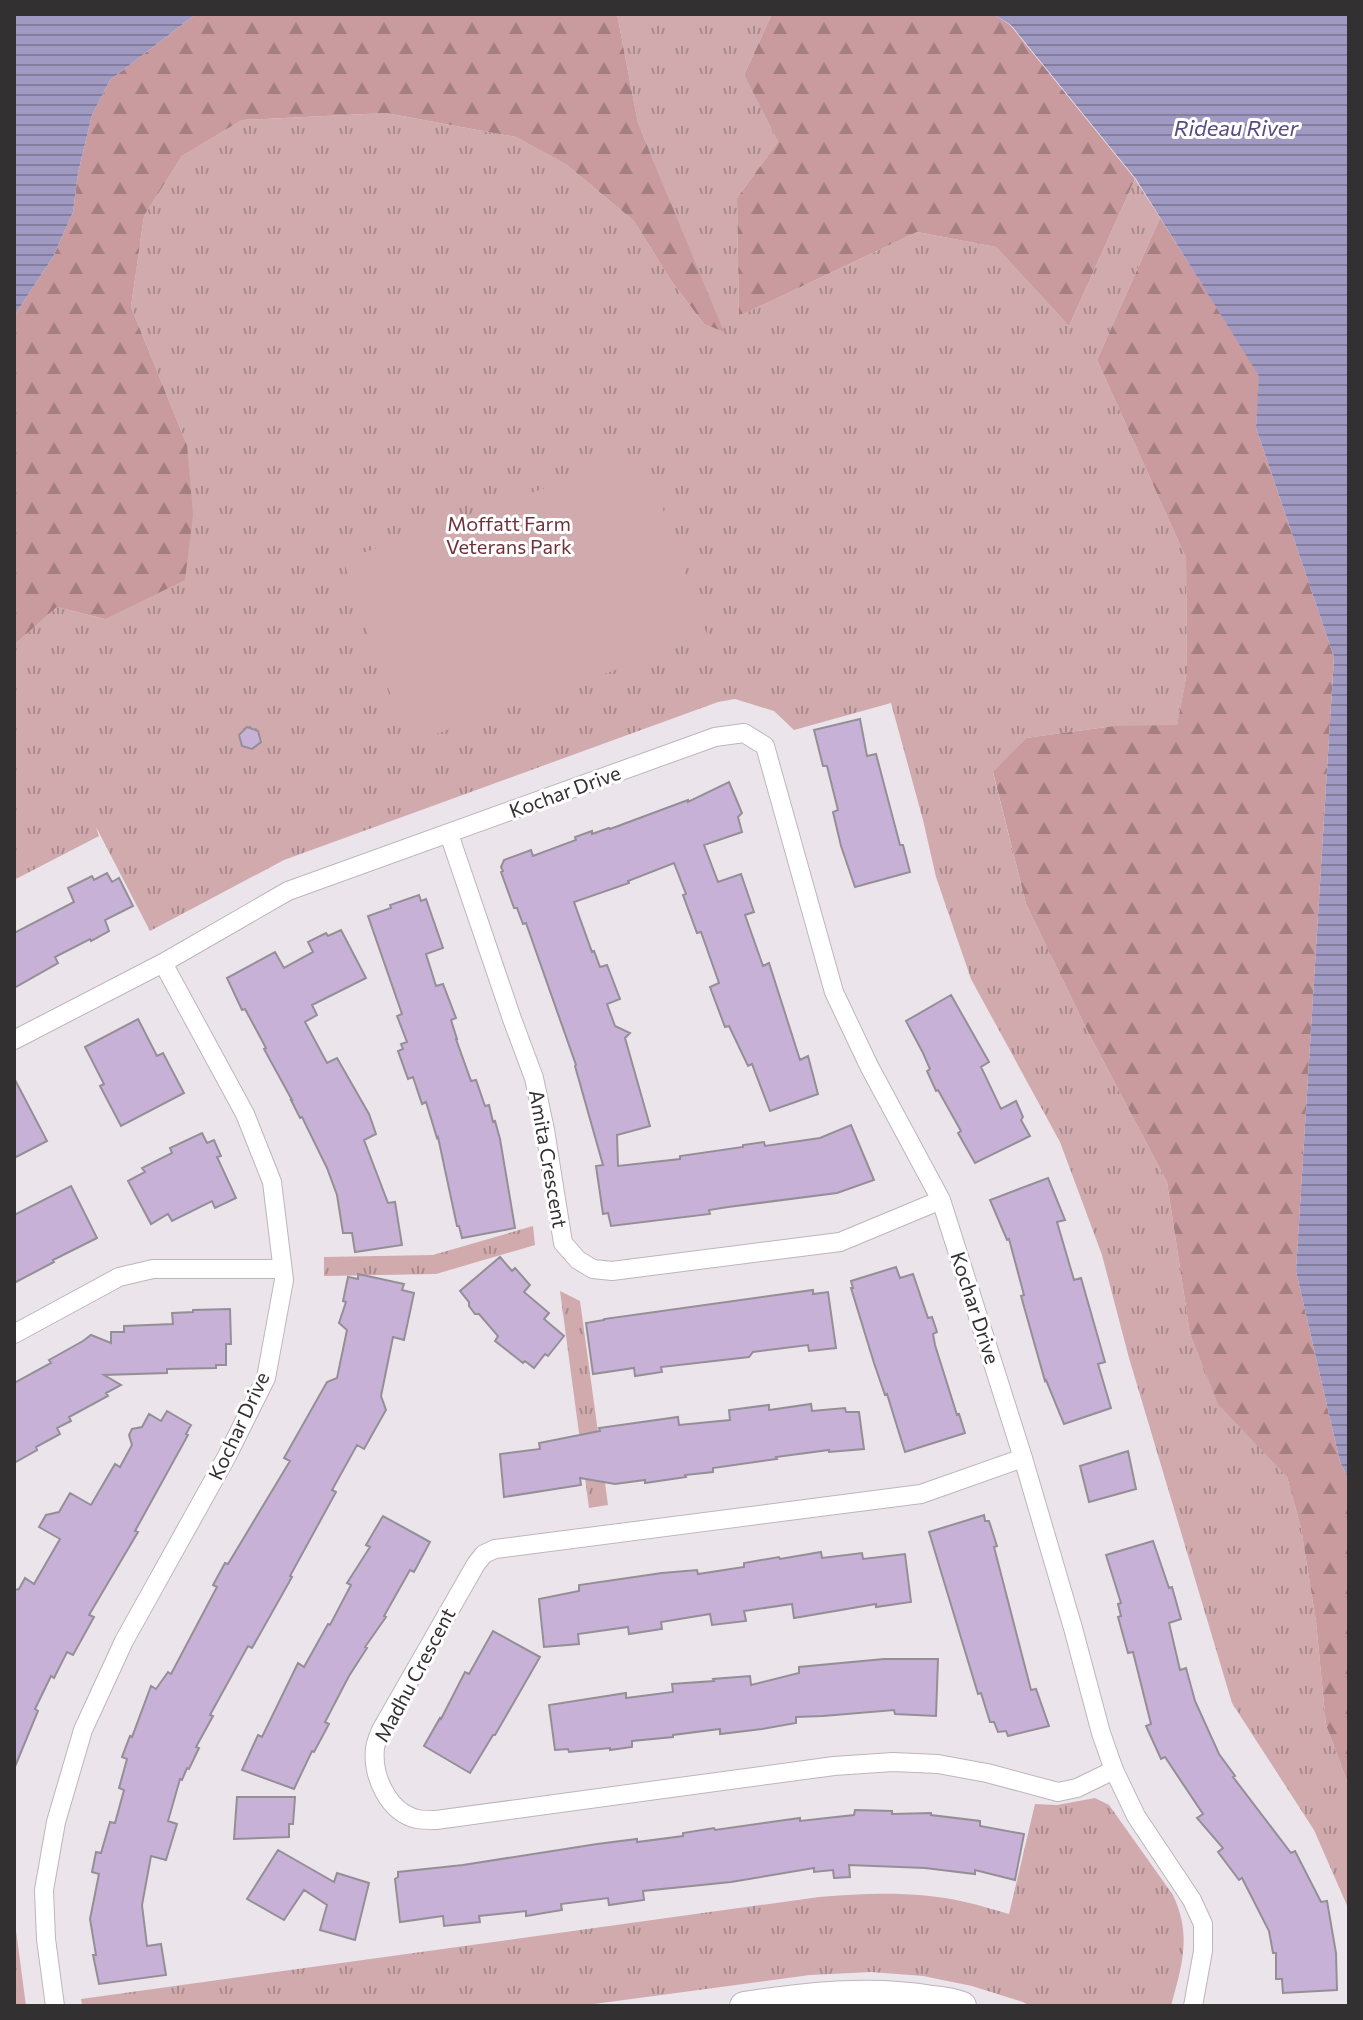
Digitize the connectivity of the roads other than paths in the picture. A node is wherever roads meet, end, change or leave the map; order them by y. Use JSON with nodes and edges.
{"nodes":[{"id":1,"x":449,"y":834,"type":"junction"},
{"id":2,"x":163,"y":963,"type":"junction"},
{"id":3,"x":14,"y":1040,"type":"edge"},
{"id":4,"x":941,"y":1200,"type":"junction"},
{"id":5,"x":282,"y":1269,"type":"junction"},
{"id":6,"x":14,"y":1334,"type":"edge"},
{"id":7,"x":1023,"y":1458,"type":"junction"},
{"id":8,"x":1114,"y":1770,"type":"junction"},
{"id":9,"x":55,"y":2006,"type":"edge"},
{"id":10,"x":744,"y":2006,"type":"edge"},
{"id":11,"x":962,"y":2006,"type":"edge"},
{"id":12,"x":1193,"y":2006,"type":"edge"}],
"edges":[{"from":1,"to":2,"type":"street","name":"Kochar Drive"},
{"from":1,"to":4,"type":"street","name":"Amita Crescent"},
{"from":1,"to":4,"type":"street","name":"Kochar Drive"},
{"from":2,"to":3,"type":"street"},
{"from":2,"to":5,"type":"street","name":"Kochar Drive"},
{"from":4,"to":7,"type":"street","name":"Kochar Drive"},
{"from":5,"to":6,"type":"street"},
{"from":5,"to":9,"type":"street","name":"Kochar Drive"},
{"from":7,"to":8,"type":"street","name":"Kochar Drive"},
{"from":7,"to":8,"type":"street","name":"Madhu Crescent"},
{"from":8,"to":12,"type":"street","name":"Kochar Drive"},
{"from":10,"to":11,"type":"main road"}]}
